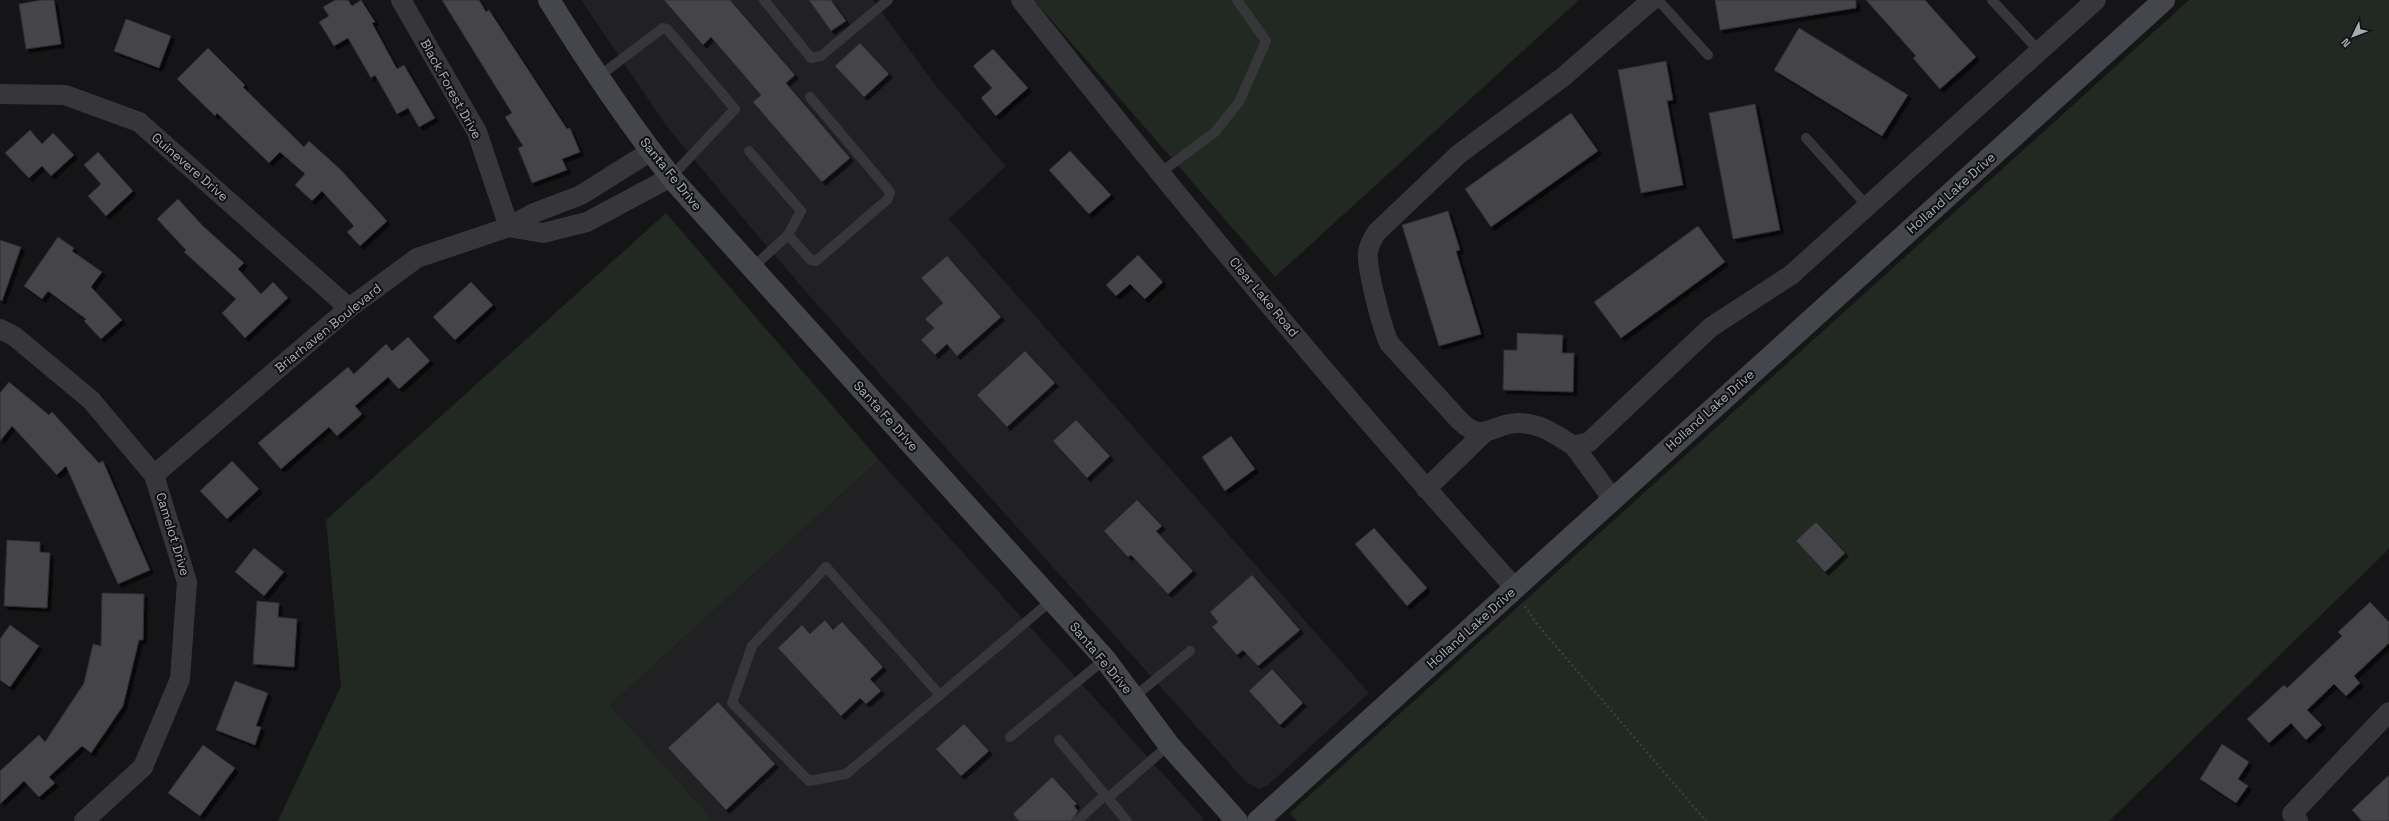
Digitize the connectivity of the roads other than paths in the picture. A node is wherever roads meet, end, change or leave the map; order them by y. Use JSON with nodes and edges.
{"nodes":[{"id":1,"x":401,"y":0,"type":"edge"},
{"id":2,"x":549,"y":0,"type":"edge"},
{"id":3,"x":764,"y":0,"type":"edge"},
{"id":4,"x":888,"y":0,"type":"edge"},
{"id":5,"x":1021,"y":0,"type":"edge"},
{"id":6,"x":1238,"y":0,"type":"edge"},
{"id":7,"x":1652,"y":0,"type":"edge"},
{"id":8,"x":1658,"y":0,"type":"edge"},
{"id":9,"x":1992,"y":0,"type":"edge"},
{"id":10,"x":2096,"y":0,"type":"edge"},
{"id":11,"x":2164,"y":0,"type":"edge"},
{"id":12,"x":2039,"y":51,"type":"junction"},
{"id":13,"x":1708,"y":55,"type":"dead end"},
{"id":14,"x":598,"y":77,"type":"junction"},
{"id":15,"x":0,"y":94,"type":"edge"},
{"id":16,"x":810,"y":97,"type":"dead end"},
{"id":17,"x":1806,"y":138,"type":"dead end"},
{"id":18,"x":749,"y":151,"type":"dead end"},
{"id":19,"x":651,"y":152,"type":"junction"},
{"id":20,"x":1160,"y":173,"type":"junction"},
{"id":21,"x":671,"y":177,"type":"junction"},
{"id":22,"x":1868,"y":206,"type":"junction"},
{"id":23,"x":509,"y":227,"type":"junction"},
{"id":24,"x":788,"y":235,"type":"junction"},
{"id":25,"x":752,"y":268,"type":"junction"},
{"id":26,"x":349,"y":308,"type":"junction"},
{"id":27,"x":0,"y":329,"type":"edge"},
{"id":28,"x":1485,"y":432,"type":"junction"},
{"id":29,"x":1574,"y":446,"type":"junction"},
{"id":30,"x":154,"y":475,"type":"junction"},
{"id":31,"x":1426,"y":489,"type":"junction"},
{"id":32,"x":1612,"y":498,"type":"junction"},
{"id":33,"x":1515,"y":588,"type":"junction"},
{"id":34,"x":1052,"y":600,"type":"junction"},
{"id":35,"x":1190,"y":652,"type":"dead end"},
{"id":36,"x":1105,"y":659,"type":"junction"},
{"id":37,"x":940,"y":695,"type":"junction"},
{"id":38,"x":1134,"y":697,"type":"junction"},
{"id":39,"x":2389,"y":712,"type":"edge"},
{"id":40,"x":1010,"y":737,"type":"dead end"},
{"id":41,"x":1059,"y":740,"type":"dead end"},
{"id":42,"x":1169,"y":745,"type":"junction"},
{"id":43,"x":1106,"y":796,"type":"junction"},
{"id":44,"x":84,"y":821,"type":"edge"},
{"id":45,"x":1077,"y":821,"type":"edge"},
{"id":46,"x":1127,"y":821,"type":"edge"},
{"id":47,"x":1237,"y":821,"type":"edge"},
{"id":48,"x":1258,"y":821,"type":"edge"},
{"id":49,"x":2298,"y":821,"type":"edge"}],
"edges":[{"from":1,"to":23,"type":"street","name":"Black Forest Drive"},
{"from":2,"to":14,"type":"street","name":"Santa Fe Drive"},
{"from":3,"to":4,"type":"lane"},
{"from":5,"to":20,"type":"street","name":"Clear Lake Road"},
{"from":6,"to":20,"type":"lane"},
{"from":7,"to":28,"type":"street"},
{"from":8,"to":13,"type":"lane"},
{"from":9,"to":12,"type":"lane"},
{"from":10,"to":12,"type":"street"},
{"from":11,"to":32,"type":"street","name":"Holland Lake Drive"},
{"from":12,"to":22,"type":"street"},
{"from":14,"to":19,"type":"street","name":"Santa Fe Drive"},
{"from":14,"to":21,"type":"lane"},
{"from":15,"to":26,"type":"street","name":"Guinevere Drive"},
{"from":16,"to":24,"type":"lane"},
{"from":17,"to":22,"type":"lane"},
{"from":18,"to":24,"type":"lane"},
{"from":19,"to":21,"type":"street","name":"Santa Fe Drive"},
{"from":19,"to":23,"type":"street","name":"Briarhaven Boulevard"},
{"from":20,"to":31,"type":"street","name":"Clear Lake Road"},
{"from":21,"to":23,"type":"street"},
{"from":21,"to":25,"type":"street","name":"Santa Fe Drive"},
{"from":22,"to":29,"type":"street"},
{"from":23,"to":26,"type":"street","name":"Briarhaven Boulevard"},
{"from":24,"to":25,"type":"lane"},
{"from":25,"to":34,"type":"street","name":"Santa Fe Drive"},
{"from":26,"to":30,"type":"street","name":"Briarhaven Boulevard"},
{"from":27,"to":30,"type":"street","name":"Camelot Drive"},
{"from":28,"to":29,"type":"street"},
{"from":28,"to":31,"type":"street"},
{"from":29,"to":32,"type":"street"},
{"from":30,"to":44,"type":"street","name":"Camelot Drive"},
{"from":31,"to":33,"type":"street","name":"Clear Lake Road"},
{"from":32,"to":33,"type":"street","name":"Holland Lake Drive"},
{"from":33,"to":48,"type":"street","name":"Holland Lake Drive"},
{"from":34,"to":36,"type":"street","name":"Santa Fe Drive"},
{"from":34,"to":37,"type":"lane"},
{"from":35,"to":38,"type":"lane"},
{"from":36,"to":38,"type":"street","name":"Santa Fe Drive"},
{"from":36,"to":40,"type":"lane"},
{"from":37,"to":37,"type":"lane"},
{"from":38,"to":42,"type":"street","name":"Santa Fe Drive"},
{"from":39,"to":49,"type":"street"},
{"from":41,"to":43,"type":"lane"},
{"from":42,"to":43,"type":"lane"},
{"from":42,"to":47,"type":"street","name":"Santa Fe Drive"},
{"from":43,"to":45,"type":"lane"},
{"from":43,"to":46,"type":"lane"}]}
